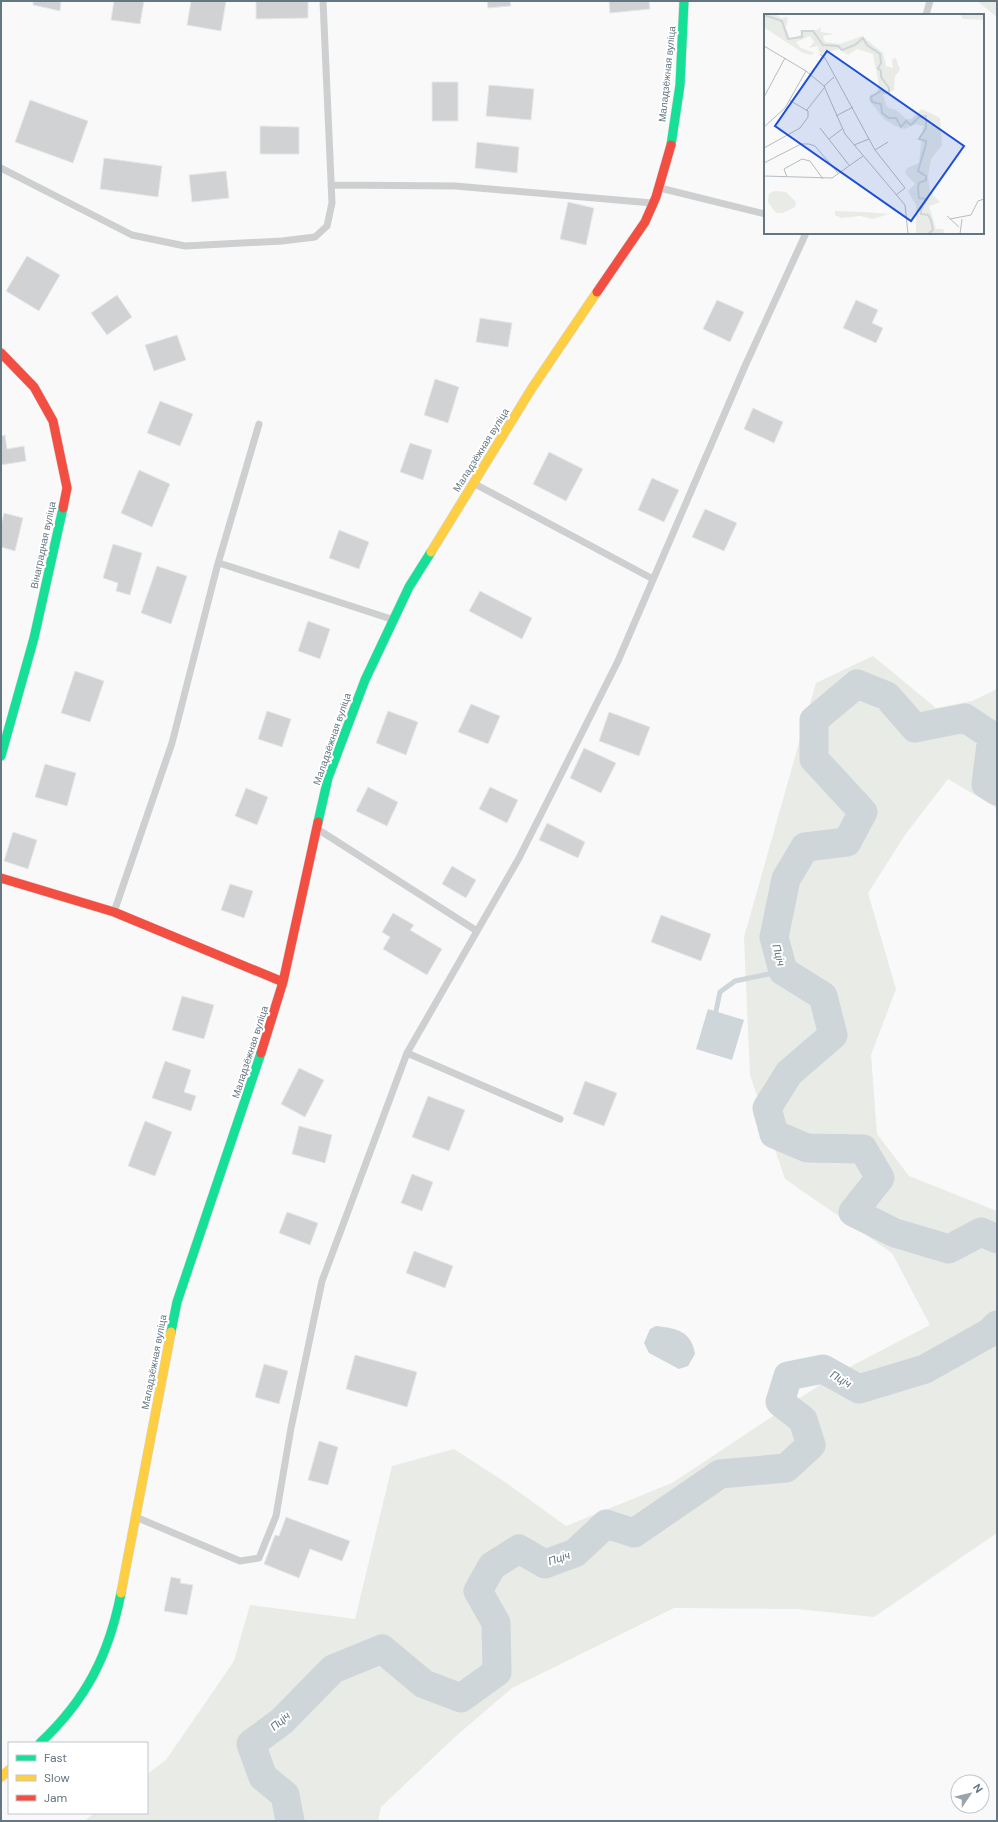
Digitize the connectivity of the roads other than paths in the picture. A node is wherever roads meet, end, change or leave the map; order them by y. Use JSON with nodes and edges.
{"nodes":[{"id":1,"x":323,"y":1,"type":"edge"},
{"id":2,"x":684,"y":1,"type":"edge"},
{"id":3,"x":930,"y":1,"type":"edge"},
{"id":4,"x":926,"y":14,"type":"edge"},
{"id":5,"x":1,"y":168,"type":"edge"},
{"id":6,"x":331,"y":185,"type":"junction"},
{"id":7,"x":660,"y":188,"type":"junction"},
{"id":8,"x":654,"y":203,"type":"junction"},
{"id":9,"x":764,"y":214,"type":"edge"},
{"id":10,"x":806,"y":234,"type":"edge"},
{"id":11,"x":1,"y":353,"type":"edge"},
{"id":12,"x":259,"y":424,"type":"dead end"},
{"id":13,"x":473,"y":483,"type":"junction"},
{"id":14,"x":219,"y":563,"type":"junction"},
{"id":15,"x":653,"y":579,"type":"junction"},
{"id":16,"x":394,"y":619,"type":"junction"},
{"id":17,"x":1,"y":756,"type":"edge"},
{"id":18,"x":317,"y":828,"type":"junction"},
{"id":19,"x":1,"y":878,"type":"edge"},
{"id":20,"x":114,"y":912,"type":"junction"},
{"id":21,"x":477,"y":931,"type":"junction"},
{"id":22,"x":284,"y":982,"type":"junction"},
{"id":23,"x":407,"y":1053,"type":"junction"},
{"id":24,"x":560,"y":1119,"type":"dead end"},
{"id":25,"x":136,"y":1517,"type":"junction"},
{"id":26,"x":41,"y":1742,"type":"edge"}],
"edges":[{"from":1,"to":6,"type":"lane"},
{"from":2,"to":7,"type":"street","name":"Маладзёжная вуліца"},
{"from":3,"to":4,"type":"lane"},
{"from":5,"to":6,"type":"lane"},
{"from":6,"to":8,"type":"lane"},
{"from":7,"to":8,"type":"street","name":"Маладзёжная вуліца"},
{"from":7,"to":9,"type":"lane"},
{"from":8,"to":13,"type":"street","name":"Маладзёжная вуліца"},
{"from":10,"to":15,"type":"lane"},
{"from":11,"to":17,"type":"street","name":"Вінаградная вуліца"},
{"from":12,"to":14,"type":"lane"},
{"from":13,"to":15,"type":"lane"},
{"from":13,"to":16,"type":"street","name":"Маладзёжная вуліца"},
{"from":14,"to":16,"type":"lane"},
{"from":14,"to":20,"type":"lane"},
{"from":15,"to":21,"type":"lane"},
{"from":16,"to":18,"type":"street","name":"Маладзёжная вуліца"},
{"from":18,"to":21,"type":"lane"},
{"from":18,"to":22,"type":"street","name":"Маладзёжная вуліца"},
{"from":19,"to":20,"type":"street"},
{"from":20,"to":22,"type":"street"},
{"from":21,"to":23,"type":"lane"},
{"from":22,"to":25,"type":"street","name":"Маладзёжная вуліца"},
{"from":23,"to":24,"type":"lane"},
{"from":23,"to":25,"type":"lane"},
{"from":25,"to":26,"type":"street","name":"Маладзёжная вуліца"}]}
